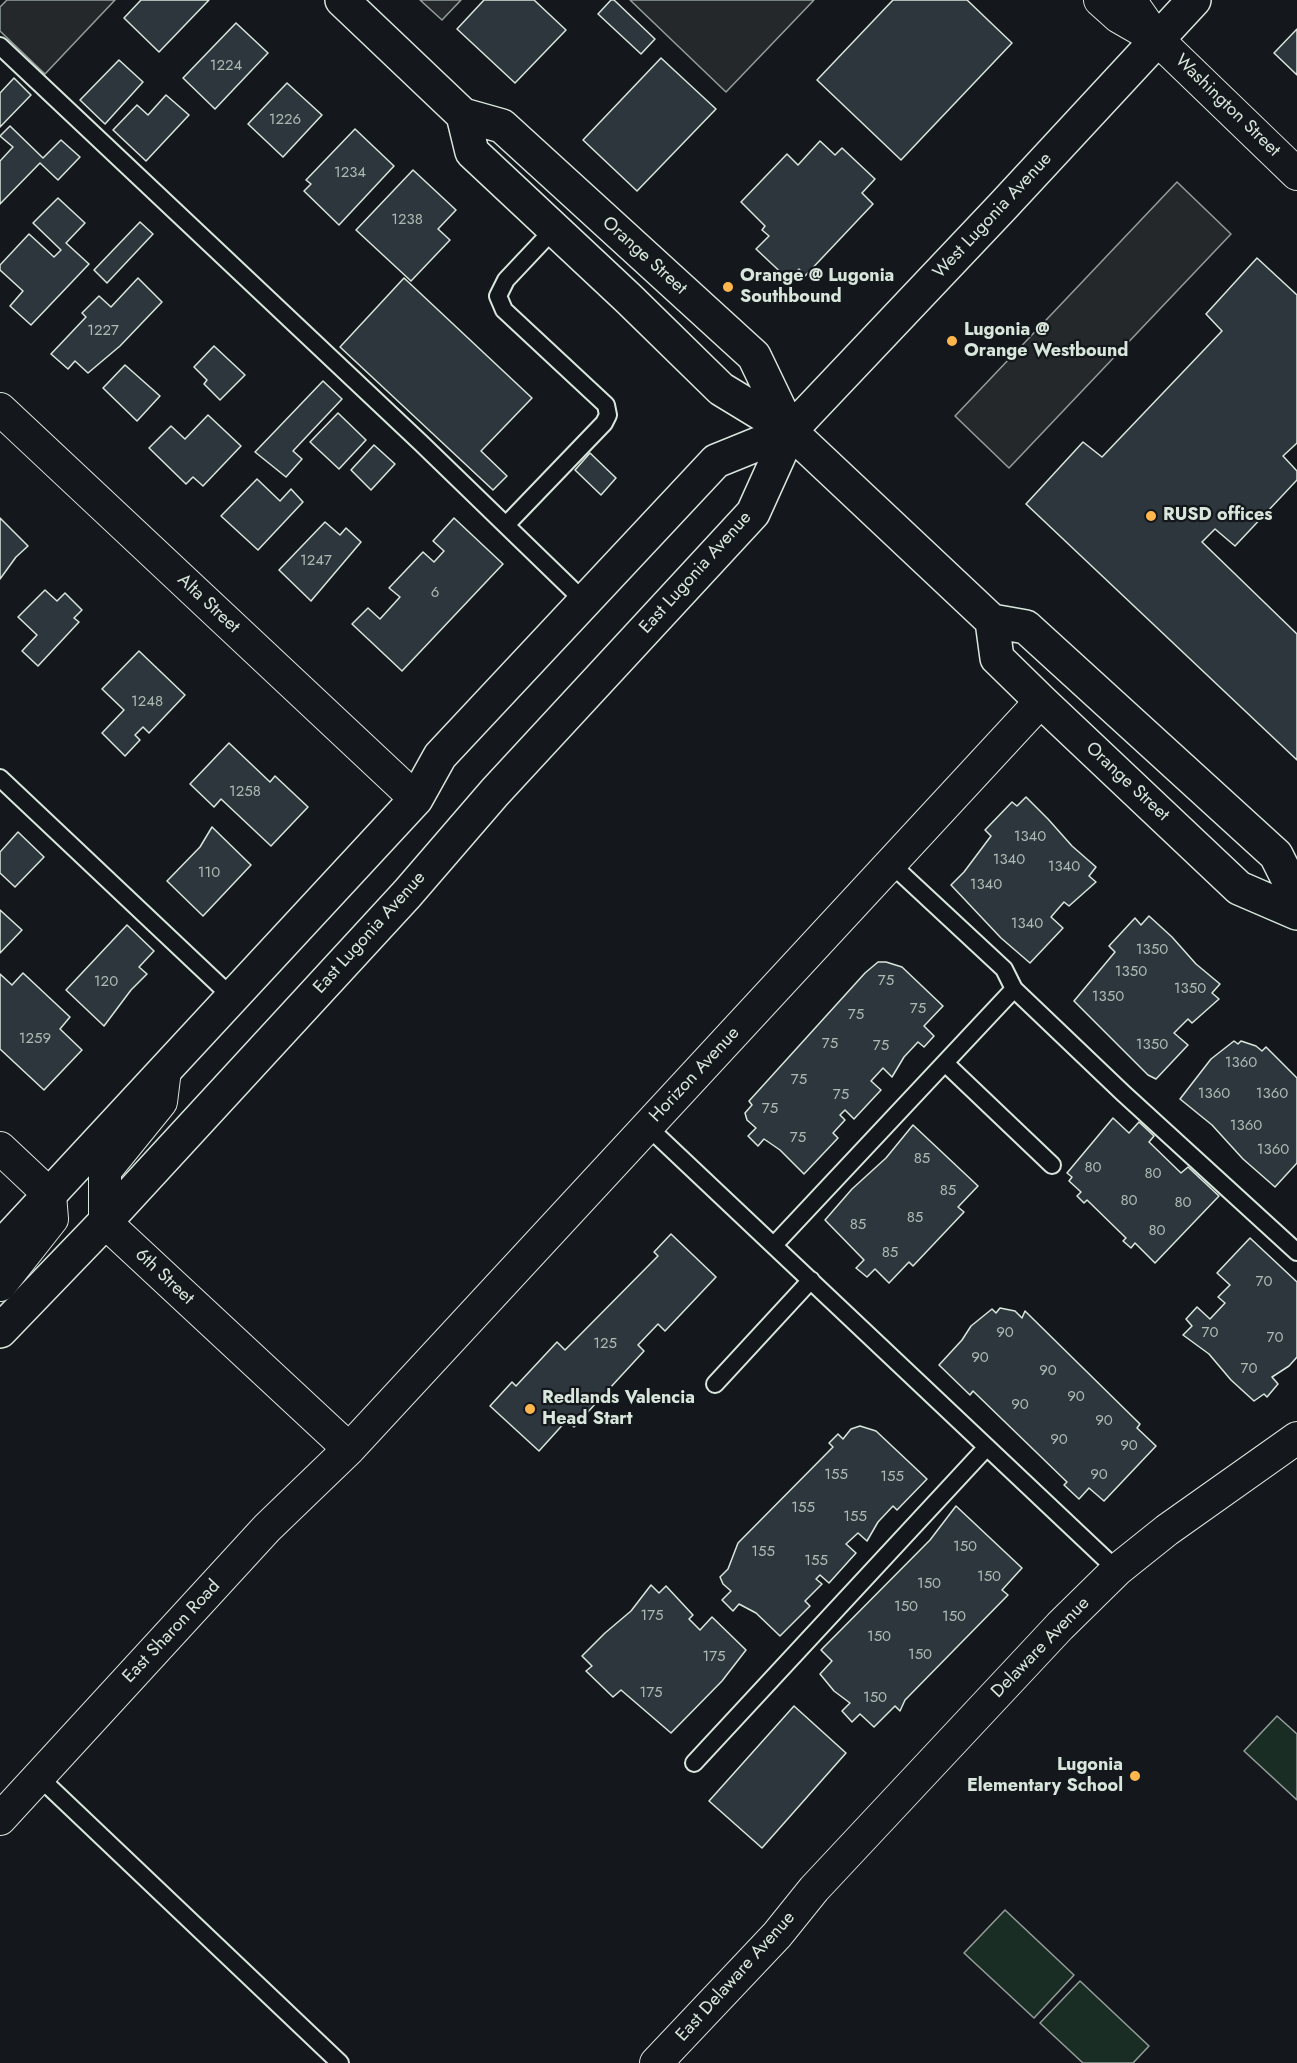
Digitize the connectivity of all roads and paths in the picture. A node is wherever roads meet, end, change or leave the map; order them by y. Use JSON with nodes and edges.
{"nodes":[{"id":1,"x":342,"y":0,"type":"edge"},
{"id":2,"x":1100,"y":0,"type":"edge"},
{"id":3,"x":1130,"y":0,"type":"edge"},
{"id":4,"x":1194,"y":0,"type":"edge"},
{"id":5,"x":1156,"y":39,"type":"junction"},
{"id":6,"x":0,"y":46,"type":"edge"},
{"id":7,"x":463,"y":115,"type":"junction"},
{"id":8,"x":1297,"y":174,"type":"edge"},
{"id":9,"x":554,"y":230,"type":"junction"},
{"id":10,"x":0,"y":409,"type":"edge"},
{"id":11,"x":790,"y":431,"type":"junction"},
{"id":12,"x":506,"y":525,"type":"junction"},
{"id":13,"x":585,"y":602,"type":"junction"},
{"id":14,"x":992,"y":621,"type":"junction"},
{"id":15,"x":1041,"y":701,"type":"junction"},
{"id":16,"x":0,"y":778,"type":"edge"},
{"id":17,"x":416,"y":799,"type":"junction"},
{"id":18,"x":890,"y":862,"type":"junction"},
{"id":19,"x":1297,"y":897,"type":"edge"},
{"id":20,"x":1297,"y":913,"type":"edge"},
{"id":21,"x":1014,"y":989,"type":"junction"},
{"id":22,"x":233,"y":998,"type":"junction"},
{"id":23,"x":945,"y":1063,"type":"junction"},
{"id":24,"x":165,"y":1070,"type":"junction"},
{"id":25,"x":647,"y":1126,"type":"junction"},
{"id":26,"x":0,"y":1148,"type":"edge"},
{"id":27,"x":1052,"y":1165,"type":"dead end"},
{"id":28,"x":50,"y":1195,"type":"junction"},
{"id":29,"x":105,"y":1222,"type":"junction"},
{"id":30,"x":774,"y":1245,"type":"junction"},
{"id":31,"x":0,"y":1248,"type":"edge"},
{"id":32,"x":1297,"y":1252,"type":"edge"},
{"id":33,"x":811,"y":1280,"type":"junction"},
{"id":34,"x":0,"y":1285,"type":"edge"},
{"id":35,"x":0,"y":1331,"type":"edge"},
{"id":36,"x":715,"y":1384,"type":"dead end"},
{"id":37,"x":1297,"y":1438,"type":"edge"},
{"id":38,"x":987,"y":1447,"type":"junction"},
{"id":39,"x":349,"y":1449,"type":"junction"},
{"id":40,"x":1117,"y":1570,"type":"junction"},
{"id":41,"x":694,"y":1763,"type":"dead end"},
{"id":42,"x":39,"y":1777,"type":"junction"},
{"id":43,"x":0,"y":1819,"type":"edge"},
{"id":44,"x":814,"y":1889,"type":"joint"},
{"id":45,"x":340,"y":2063,"type":"edge"},
{"id":46,"x":656,"y":2063,"type":"edge"}],
"edges":[{"from":1,"to":7,"type":"main road","name":"Orange Street"},
{"from":2,"to":5,"type":"street","name":"Washington Street"},
{"from":3,"to":5,"type":"street","name":"Washington Street"},
{"from":4,"to":5,"type":"main road","name":"West Lugonia Avenue"},
{"from":5,"to":8,"type":"street","name":"Washington Street"},
{"from":5,"to":11,"type":"main road","name":"West Lugonia Avenue"},
{"from":6,"to":12,"type":"lane"},
{"from":7,"to":9,"type":"main road","name":"Orange Street"},
{"from":7,"to":11,"type":"main road","name":"Orange Street"},
{"from":9,"to":11,"type":"main road","name":"Orange Street"},
{"from":9,"to":12,"type":"lane"},
{"from":10,"to":17,"type":"street","name":"Alta Street"},
{"from":11,"to":13,"type":"main road"},
{"from":11,"to":14,"type":"main road","name":"Orange Street"},
{"from":11,"to":29,"type":"main road","name":"East Lugonia Avenue"},
{"from":12,"to":13,"type":"lane"},
{"from":13,"to":17,"type":"main road"},
{"from":14,"to":15,"type":"main road","name":"Orange Street"},
{"from":14,"to":19,"type":"main road"},
{"from":15,"to":18,"type":"street","name":"Horizon Avenue"},
{"from":15,"to":20,"type":"main road","name":"Orange Street"},
{"from":16,"to":22,"type":"lane"},
{"from":17,"to":22,"type":"main road"},
{"from":18,"to":21,"type":"lane"},
{"from":18,"to":25,"type":"street","name":"Horizon Avenue"},
{"from":21,"to":23,"type":"lane"},
{"from":21,"to":32,"type":"lane"},
{"from":22,"to":24,"type":"main road"},
{"from":23,"to":27,"type":"lane"},
{"from":23,"to":30,"type":"lane"},
{"from":24,"to":28,"type":"main road"},
{"from":24,"to":29,"type":"street"},
{"from":25,"to":30,"type":"lane"},
{"from":25,"to":39,"type":"street","name":"Horizon Avenue"},
{"from":26,"to":28,"type":"street"},
{"from":28,"to":31,"type":"main road"},
{"from":28,"to":34,"type":"street"},
{"from":29,"to":35,"type":"main road","name":"East Lugonia Avenue"},
{"from":29,"to":39,"type":"street","name":"6th Street"},
{"from":30,"to":33,"type":"lane"},
{"from":33,"to":36,"type":"lane"},
{"from":33,"to":38,"type":"lane"},
{"from":37,"to":40,"type":"street","name":"Delaware Avenue"},
{"from":38,"to":40,"type":"lane"},
{"from":38,"to":41,"type":"lane"},
{"from":39,"to":42,"type":"street","name":"East Sharon Road"},
{"from":40,"to":44,"type":"street","name":"Delaware Avenue"},
{"from":42,"to":43,"type":"street","name":"East Sharon Road"},
{"from":42,"to":45,"type":"lane"},
{"from":44,"to":46,"type":"street","name":"East Delaware Avenue"}]}
